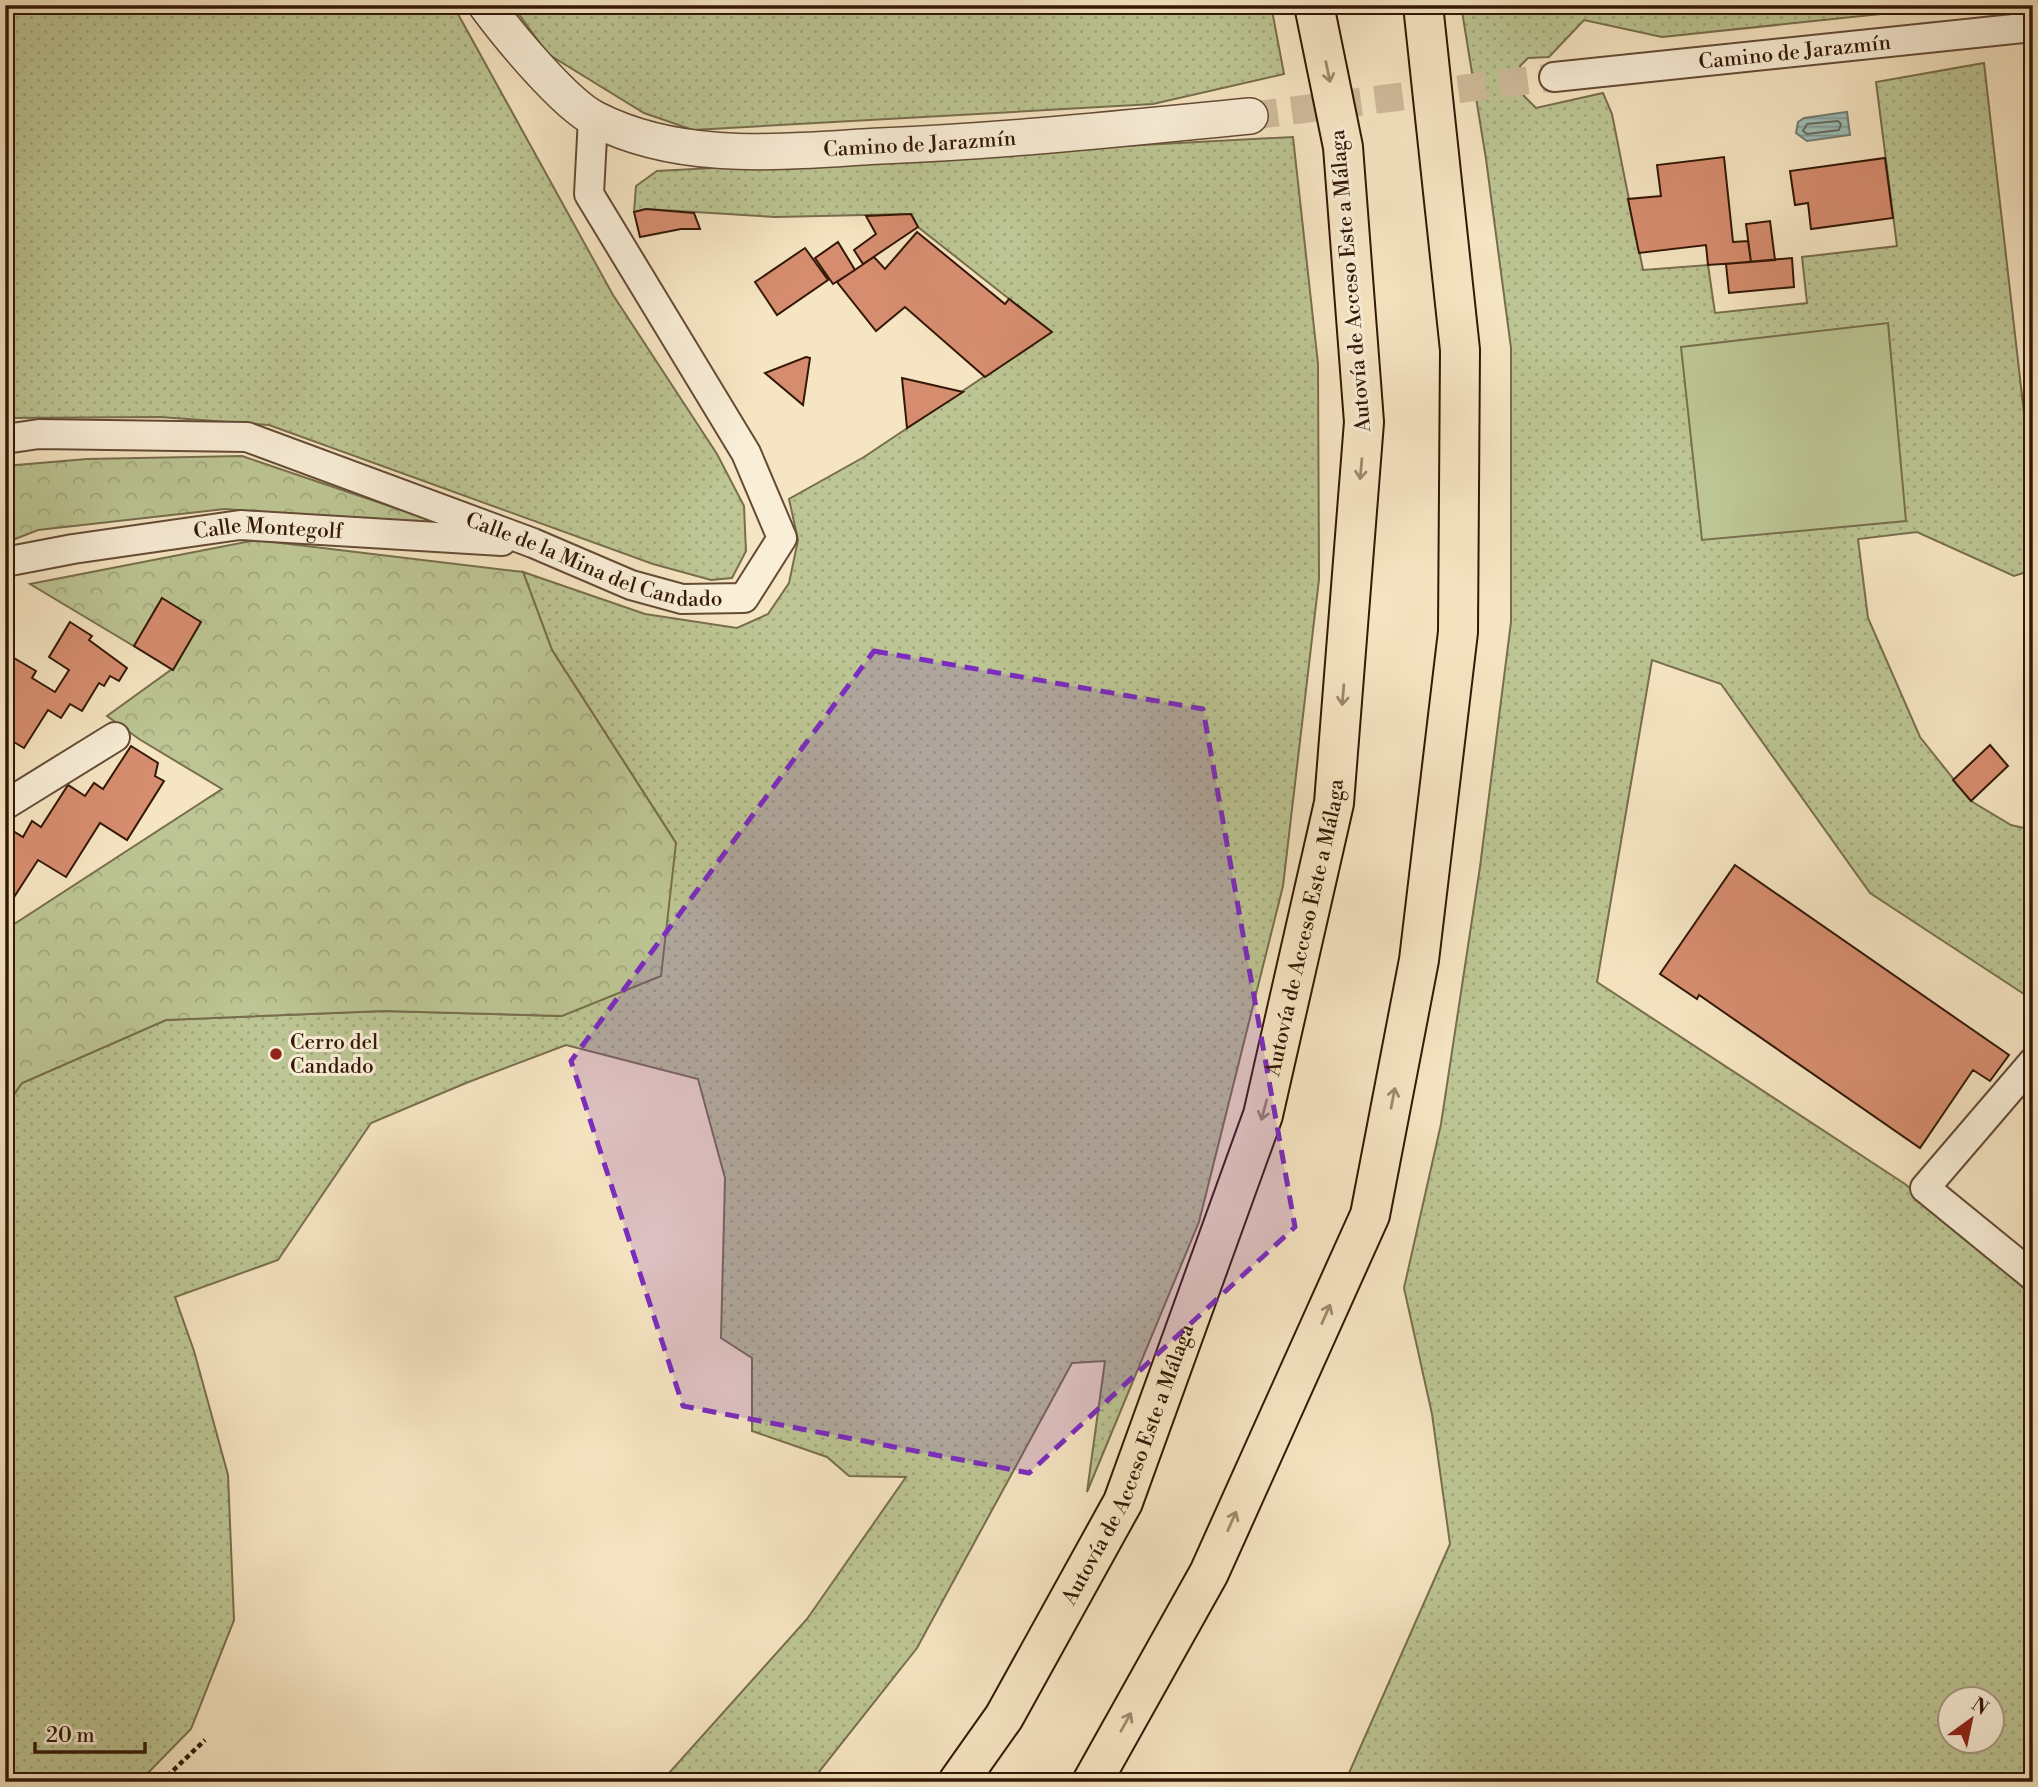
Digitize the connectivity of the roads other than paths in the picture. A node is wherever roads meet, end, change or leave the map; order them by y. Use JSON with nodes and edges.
{"nodes":[{"id":1,"x":486,"y":5,"type":"edge"},
{"id":2,"x":1314,"y":5,"type":"edge"},
{"id":3,"x":1423,"y":5,"type":"edge"},
{"id":4,"x":2033,"y":27,"type":"edge"},
{"id":5,"x":1554,"y":77,"type":"tunnel mouth"},
{"id":6,"x":1251,"y":117,"type":"tunnel mouth"},
{"id":7,"x":593,"y":118,"type":"junction"},
{"id":8,"x":5,"y":439,"type":"edge"},
{"id":9,"x":533,"y":543,"type":"junction"},
{"id":10,"x":5,"y":562,"type":"edge"},
{"id":11,"x":115,"y":737,"type":"dead end"},
{"id":12,"x":5,"y":806,"type":"edge"},
{"id":13,"x":2033,"y":1062,"type":"edge"},
{"id":14,"x":2033,"y":1276,"type":"edge"},
{"id":15,"x":958,"y":1782,"type":"edge"},
{"id":16,"x":1092,"y":1782,"type":"edge"}],
"edges":[{"from":1,"to":7,"type":"street","name":"Camino de Jarazmín"},
{"from":2,"to":15,"type":"highway","name":"Autovía de Acceso Este a Málaga","one_way":true},
{"from":16,"to":3,"type":"highway","one_way":true},
{"from":4,"to":5,"type":"street","name":"Camino de Jarazmín"},
{"from":6,"to":7,"type":"street","name":"Camino de Jarazmín"},
{"from":7,"to":9,"type":"street","name":"Calle de la Mina del Candado"},
{"from":8,"to":9,"type":"street","name":"Calle de la Mina del Candado"},
{"from":9,"to":10,"type":"street","name":"Calle Montegolf"},
{"from":11,"to":12,"type":"street"},
{"from":13,"to":14,"type":"street"}]}
